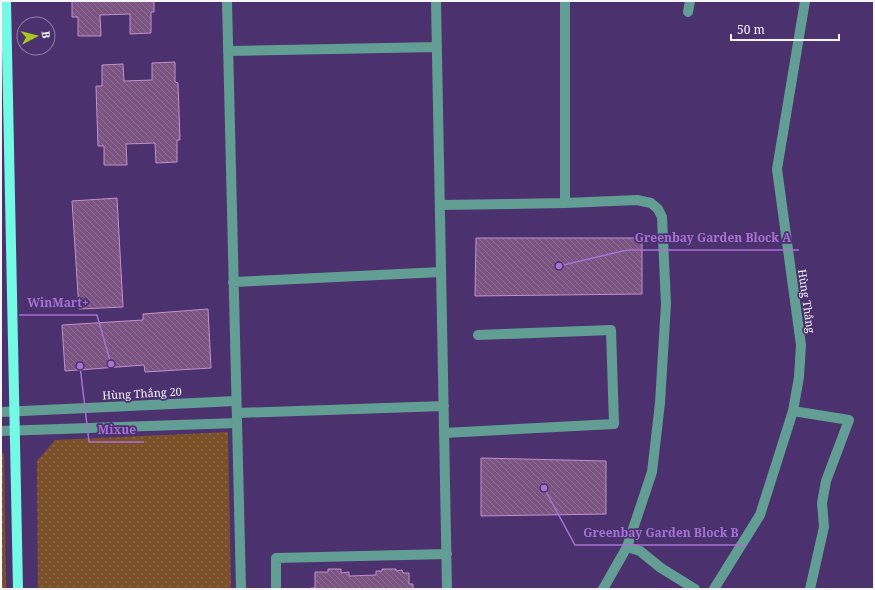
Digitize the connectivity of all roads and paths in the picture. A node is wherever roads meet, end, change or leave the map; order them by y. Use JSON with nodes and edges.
{"nodes":[{"id":1,"x":6,"y":1,"type":"edge"},
{"id":2,"x":227,"y":1,"type":"edge"},
{"id":3,"x":436,"y":1,"type":"edge"},
{"id":4,"x":565,"y":1,"type":"edge"},
{"id":5,"x":690,"y":1,"type":"edge"},
{"id":6,"x":805,"y":1,"type":"edge"},
{"id":7,"x":688,"y":12,"type":"dead end"},
{"id":8,"x":437,"y":46,"type":"junction"},
{"id":9,"x":228,"y":51,"type":"junction"},
{"id":10,"x":565,"y":203,"type":"junction"},
{"id":11,"x":440,"y":205,"type":"junction"},
{"id":12,"x":441,"y":272,"type":"junction"},
{"id":13,"x":233,"y":282,"type":"junction"},
{"id":14,"x":478,"y":335,"type":"dead end"},
{"id":15,"x":236,"y":401,"type":"junction"},
{"id":16,"x":444,"y":406,"type":"junction"},
{"id":17,"x":14,"y":411,"type":"junction"},
{"id":18,"x":793,"y":411,"type":"junction"},
{"id":19,"x":1,"y":412,"type":"edge"},
{"id":20,"x":237,"y":418,"type":"junction"},
{"id":21,"x":15,"y":431,"type":"junction"},
{"id":22,"x":1,"y":432,"type":"edge"},
{"id":23,"x":444,"y":433,"type":"junction"},
{"id":24,"x":627,"y":547,"type":"junction"},
{"id":25,"x":447,"y":554,"type":"junction"},
{"id":26,"x":18,"y":589,"type":"edge"},
{"id":27,"x":240,"y":589,"type":"edge"},
{"id":28,"x":276,"y":589,"type":"edge"},
{"id":29,"x":447,"y":589,"type":"edge"},
{"id":30,"x":603,"y":589,"type":"edge"},
{"id":31,"x":695,"y":589,"type":"edge"},
{"id":32,"x":714,"y":589,"type":"edge"},
{"id":33,"x":810,"y":589,"type":"edge"}],
"edges":[{"from":1,"to":17,"type":"main road"},
{"from":2,"to":9,"type":"street"},
{"from":3,"to":8,"type":"street"},
{"from":4,"to":10,"type":"street"},
{"from":5,"to":7,"type":"street"},
{"from":6,"to":18,"type":"street","name":"Hùng Thắng"},
{"from":8,"to":9,"type":"street"},
{"from":8,"to":11,"type":"street"},
{"from":9,"to":13,"type":"street"},
{"from":10,"to":11,"type":"street"},
{"from":10,"to":24,"type":"street"},
{"from":11,"to":12,"type":"street"},
{"from":12,"to":13,"type":"street"},
{"from":12,"to":16,"type":"street"},
{"from":13,"to":15,"type":"street"},
{"from":14,"to":23,"type":"street"},
{"from":15,"to":17,"type":"street","name":"Hùng Thắng 20"},
{"from":15,"to":20,"type":"street"},
{"from":16,"to":20,"type":"street"},
{"from":16,"to":23,"type":"street"},
{"from":17,"to":19,"type":"street","name":"Hùng Thắng 20"},
{"from":17,"to":21,"type":"main road"},
{"from":18,"to":32,"type":"street","name":"Hùng Thắng"},
{"from":18,"to":33,"type":"street"},
{"from":20,"to":21,"type":"street"},
{"from":20,"to":27,"type":"street"},
{"from":21,"to":22,"type":"street"},
{"from":21,"to":26,"type":"main road"},
{"from":23,"to":25,"type":"street"},
{"from":24,"to":30,"type":"street"},
{"from":24,"to":31,"type":"street"},
{"from":25,"to":28,"type":"street"},
{"from":25,"to":29,"type":"street"}]}
